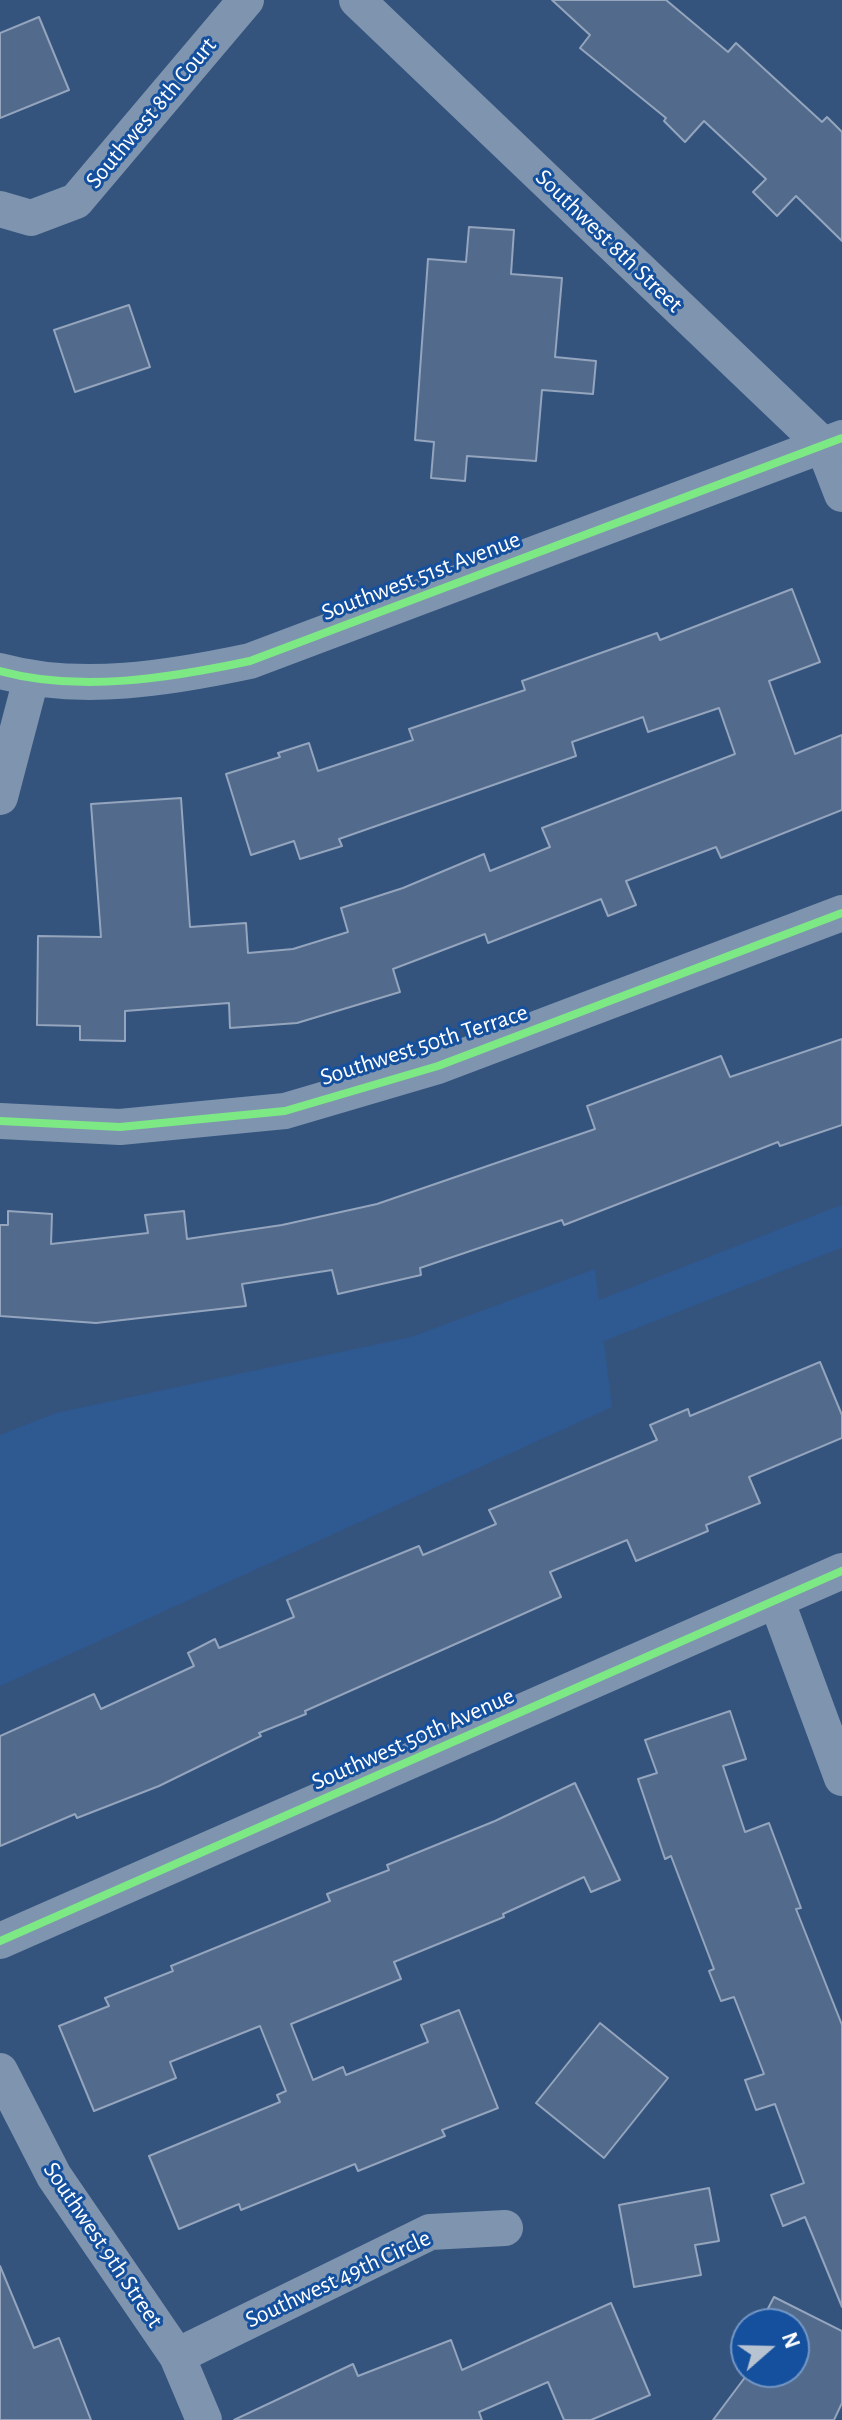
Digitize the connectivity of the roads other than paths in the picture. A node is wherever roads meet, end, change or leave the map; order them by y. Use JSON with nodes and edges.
{"nodes":[{"id":1,"x":246,"y":0,"type":"edge"},
{"id":2,"x":357,"y":0,"type":"edge"},
{"id":3,"x":0,"y":209,"type":"edge"},
{"id":4,"x":833,"y":441,"type":"edge"},
{"id":5,"x":842,"y":494,"type":"edge"},
{"id":6,"x":16,"y":675,"type":"edge"},
{"id":7,"x":0,"y":797,"type":"edge"},
{"id":8,"x":842,"y":913,"type":"edge"},
{"id":9,"x":0,"y":1121,"type":"edge"},
{"id":10,"x":842,"y":1571,"type":"edge"},
{"id":11,"x":777,"y":1602,"type":"junction"},
{"id":12,"x":842,"y":1778,"type":"edge"},
{"id":13,"x":0,"y":1941,"type":"edge"},
{"id":14,"x":0,"y":2071,"type":"edge"},
{"id":15,"x":505,"y":2228,"type":"dead end"},
{"id":16,"x":177,"y":2356,"type":"junction"},
{"id":17,"x":204,"y":2420,"type":"edge"}],
"edges":[{"from":1,"to":3,"type":"street","name":"Southwest 8th Court"},
{"from":2,"to":4,"type":"street","name":"Southwest 8th Street"},
{"from":4,"to":5,"type":"street","name":"Southwest 8th Street"},
{"from":4,"to":6,"type":"street","name":"Southwest 51st Avenue"},
{"from":6,"to":7,"type":"street"},
{"from":8,"to":9,"type":"street","name":"Southwest 50th Terrace"},
{"from":10,"to":11,"type":"street","name":"Southwest 50th Avenue"},
{"from":11,"to":12,"type":"street"},
{"from":11,"to":13,"type":"street","name":"Southwest 50th Avenue"},
{"from":14,"to":16,"type":"street","name":"Southwest 9th Street"},
{"from":15,"to":16,"type":"street","name":"Southwest 49th Circle"},
{"from":16,"to":17,"type":"street","name":"Southwest 9th Street"}]}
